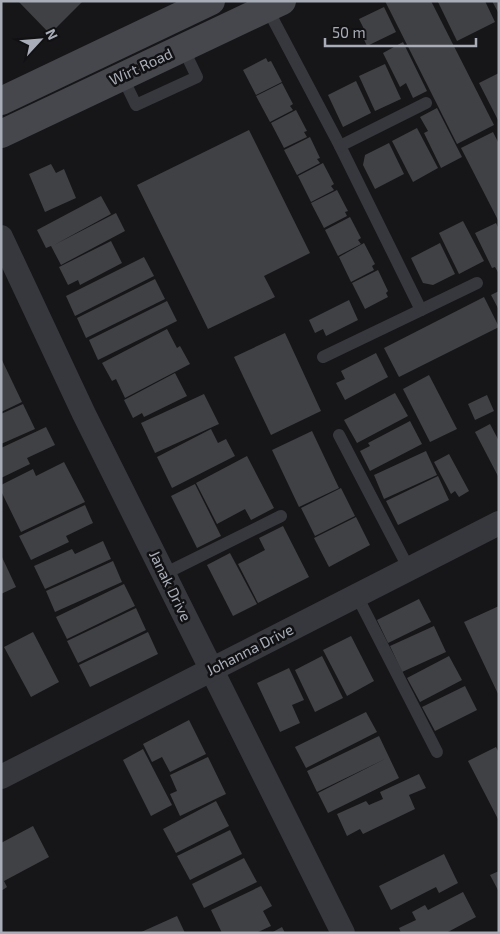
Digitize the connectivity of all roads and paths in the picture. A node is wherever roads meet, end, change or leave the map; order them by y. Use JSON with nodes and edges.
{"nodes":[{"id":1,"x":211,"y":1,"type":"edge"},
{"id":2,"x":276,"y":3,"type":"edge"},
{"id":3,"x":1,"y":101,"type":"edge"},
{"id":4,"x":426,"y":104,"type":"dead end"},
{"id":5,"x":1,"y":134,"type":"edge"},
{"id":6,"x":340,"y":146,"type":"junction"},
{"id":7,"x":1,"y":237,"type":"edge"},
{"id":8,"x":478,"y":284,"type":"dead end"},
{"id":9,"x":421,"y":310,"type":"junction"},
{"id":10,"x":323,"y":357,"type":"dead end"},
{"id":11,"x":339,"y":435,"type":"dead end"},
{"id":12,"x":281,"y":516,"type":"dead end"},
{"id":13,"x":499,"y":522,"type":"edge"},
{"id":14,"x":409,"y":569,"type":"junction"},
{"id":15,"x":164,"y":574,"type":"junction"},
{"id":16,"x":356,"y":596,"type":"junction"},
{"id":17,"x":212,"y":670,"type":"junction"},
{"id":18,"x":437,"y":752,"type":"dead end"},
{"id":19,"x":1,"y":777,"type":"edge"},
{"id":20,"x":343,"y":933,"type":"edge"}],
"edges":[{"from":1,"to":3,"type":"main road","name":"Wirt Road"},
{"from":2,"to":5,"type":"main road","name":"Wirt Road"},
{"from":2,"to":6,"type":"lane"},
{"from":4,"to":6,"type":"lane"},
{"from":6,"to":9,"type":"lane"},
{"from":7,"to":15,"type":"street","name":"Janak Drive"},
{"from":8,"to":9,"type":"lane"},
{"from":9,"to":10,"type":"lane"},
{"from":11,"to":14,"type":"lane"},
{"from":12,"to":15,"type":"lane"},
{"from":13,"to":14,"type":"street","name":"Johanna Drive"},
{"from":14,"to":16,"type":"street","name":"Johanna Drive"},
{"from":15,"to":17,"type":"street","name":"Janak Drive"},
{"from":16,"to":17,"type":"street","name":"Johanna Drive"},
{"from":16,"to":18,"type":"lane"},
{"from":17,"to":19,"type":"street","name":"Johanna Drive"},
{"from":17,"to":20,"type":"street","name":"Janak Drive"}]}
